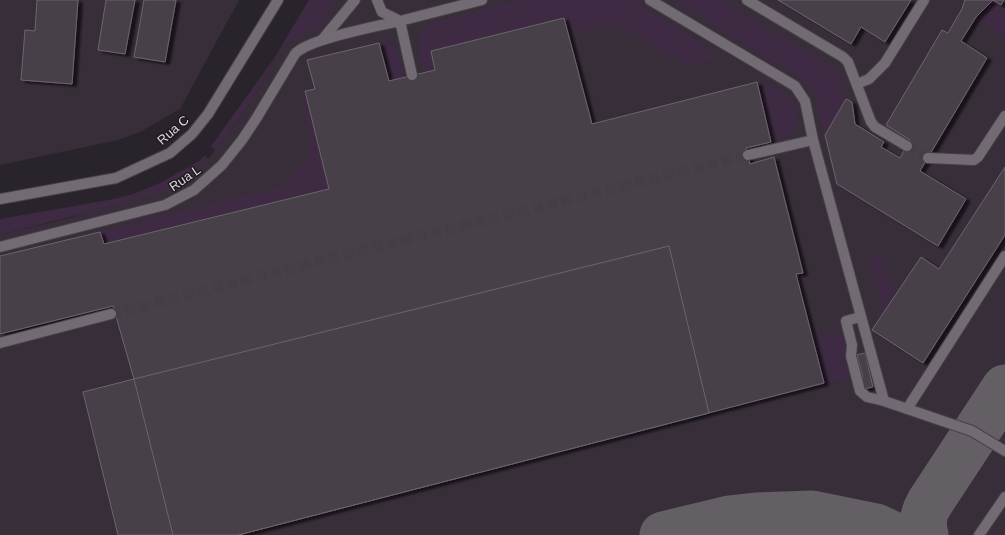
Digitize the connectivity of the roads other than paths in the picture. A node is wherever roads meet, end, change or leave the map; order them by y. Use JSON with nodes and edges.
{"nodes":[{"id":1,"x":278,"y":0,"type":"edge"},
{"id":2,"x":356,"y":0,"type":"edge"},
{"id":3,"x":377,"y":0,"type":"edge"},
{"id":4,"x":482,"y":0,"type":"edge"},
{"id":5,"x":650,"y":0,"type":"edge"},
{"id":6,"x":747,"y":0,"type":"edge"},
{"id":7,"x":924,"y":0,"type":"edge"},
{"id":8,"x":400,"y":21,"type":"junction"},
{"id":9,"x":322,"y":40,"type":"junction"},
{"id":10,"x":412,"y":75,"type":"dead end"},
{"id":11,"x":858,"y":84,"type":"junction"},
{"id":12,"x":1005,"y":116,"type":"edge"},
{"id":13,"x":813,"y":140,"type":"junction"},
{"id":14,"x":907,"y":146,"type":"tunnel mouth"},
{"id":15,"x":748,"y":155,"type":"tunnel mouth"},
{"id":16,"x":928,"y":158,"type":"tunnel mouth"},
{"id":17,"x":0,"y":199,"type":"edge"},
{"id":18,"x":0,"y":247,"type":"edge"},
{"id":19,"x":1005,"y":256,"type":"edge"},
{"id":20,"x":111,"y":314,"type":"tunnel mouth"},
{"id":21,"x":860,"y":317,"type":"junction"},
{"id":22,"x":0,"y":343,"type":"edge"},
{"id":23,"x":884,"y":401,"type":"junction"},
{"id":24,"x":907,"y":409,"type":"junction"},
{"id":25,"x":1005,"y":452,"type":"edge"},
{"id":26,"x":1005,"y":497,"type":"edge"},
{"id":27,"x":979,"y":535,"type":"edge"}],
"edges":[{"from":1,"to":17,"type":"street","name":"Rua C"},
{"from":2,"to":9,"type":"street"},
{"from":3,"to":8,"type":"street"},
{"from":4,"to":8,"type":"street"},
{"from":5,"to":13,"type":"street"},
{"from":6,"to":11,"type":"street"},
{"from":7,"to":11,"type":"street"},
{"from":8,"to":9,"type":"street"},
{"from":8,"to":10,"type":"street"},
{"from":9,"to":18,"type":"street","name":"Rua L"},
{"from":11,"to":14,"type":"street"},
{"from":12,"to":16,"type":"street"},
{"from":13,"to":15,"type":"street"},
{"from":13,"to":21,"type":"street"},
{"from":19,"to":24,"type":"street"},
{"from":20,"to":22,"type":"street"},
{"from":21,"to":23,"type":"street"},
{"from":21,"to":23,"type":"street"},
{"from":23,"to":24,"type":"street"},
{"from":24,"to":25,"type":"street"},
{"from":26,"to":27,"type":"street"}]}
